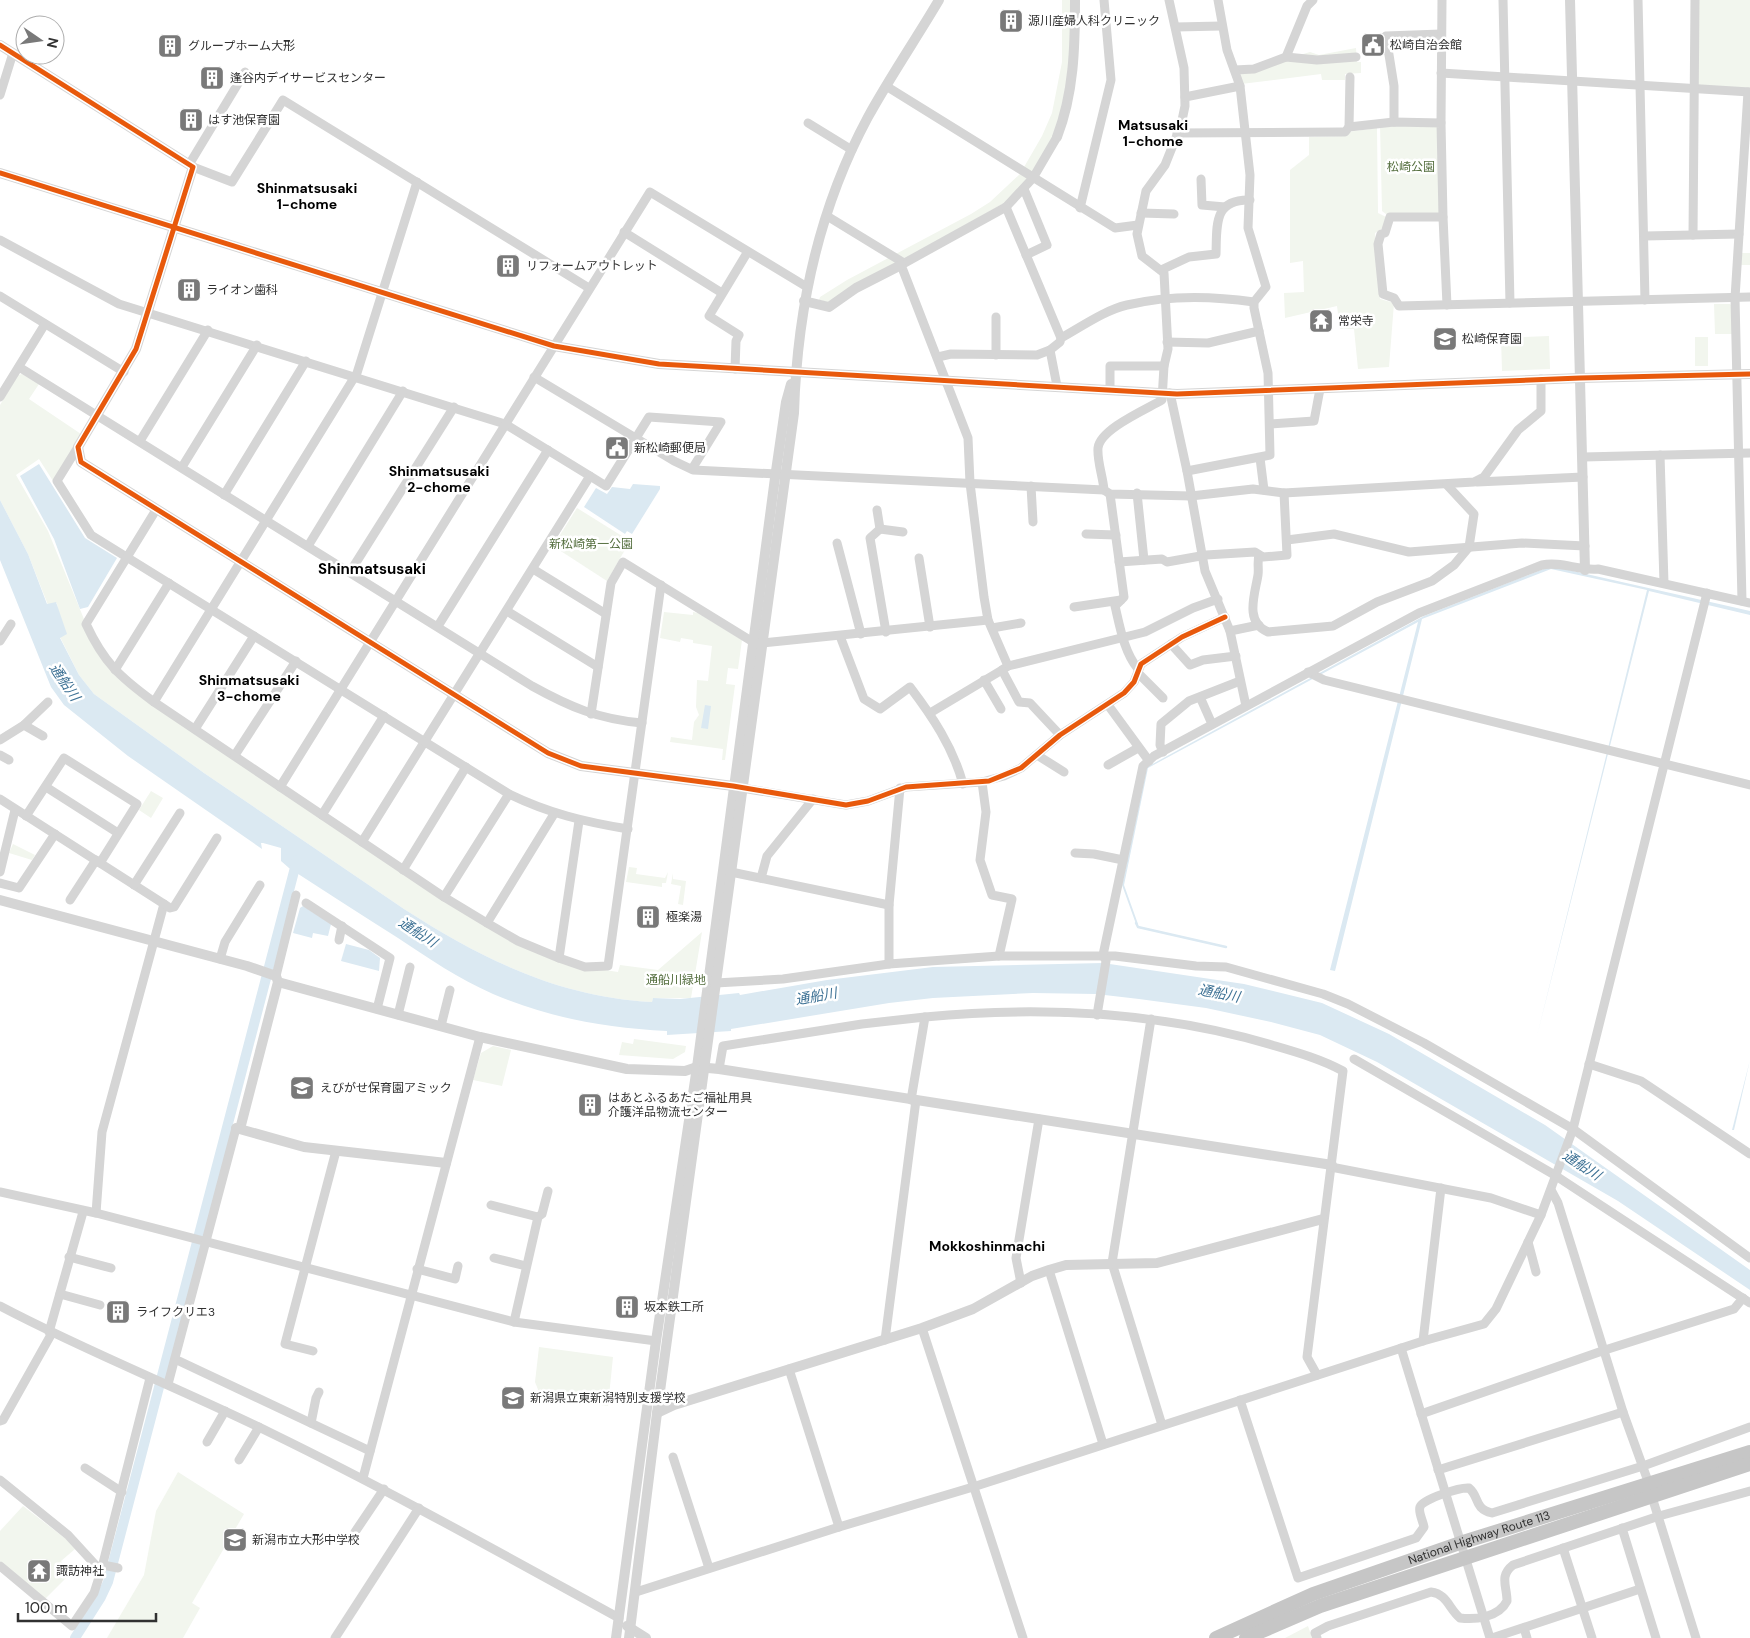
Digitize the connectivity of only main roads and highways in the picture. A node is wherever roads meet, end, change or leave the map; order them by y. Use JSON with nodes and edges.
{"nodes":[{"id":1,"x":1750,"y":1452,"type":"edge"},
{"id":2,"x":1750,"y":1464,"type":"edge"},
{"id":3,"x":1651,"y":1490,"type":"junction"},
{"id":4,"x":1216,"y":1638,"type":"edge"},
{"id":5,"x":1246,"y":1638,"type":"edge"}],
"edges":[{"from":1,"to":3,"type":"highway","name":"National Highway Route 113"},
{"from":2,"to":3,"type":"highway","name":"National Highway Route 113"},
{"from":3,"to":4,"type":"highway","name":"National Highway Route 113"},
{"from":3,"to":5,"type":"highway","name":"National Highway Route 113"}]}
